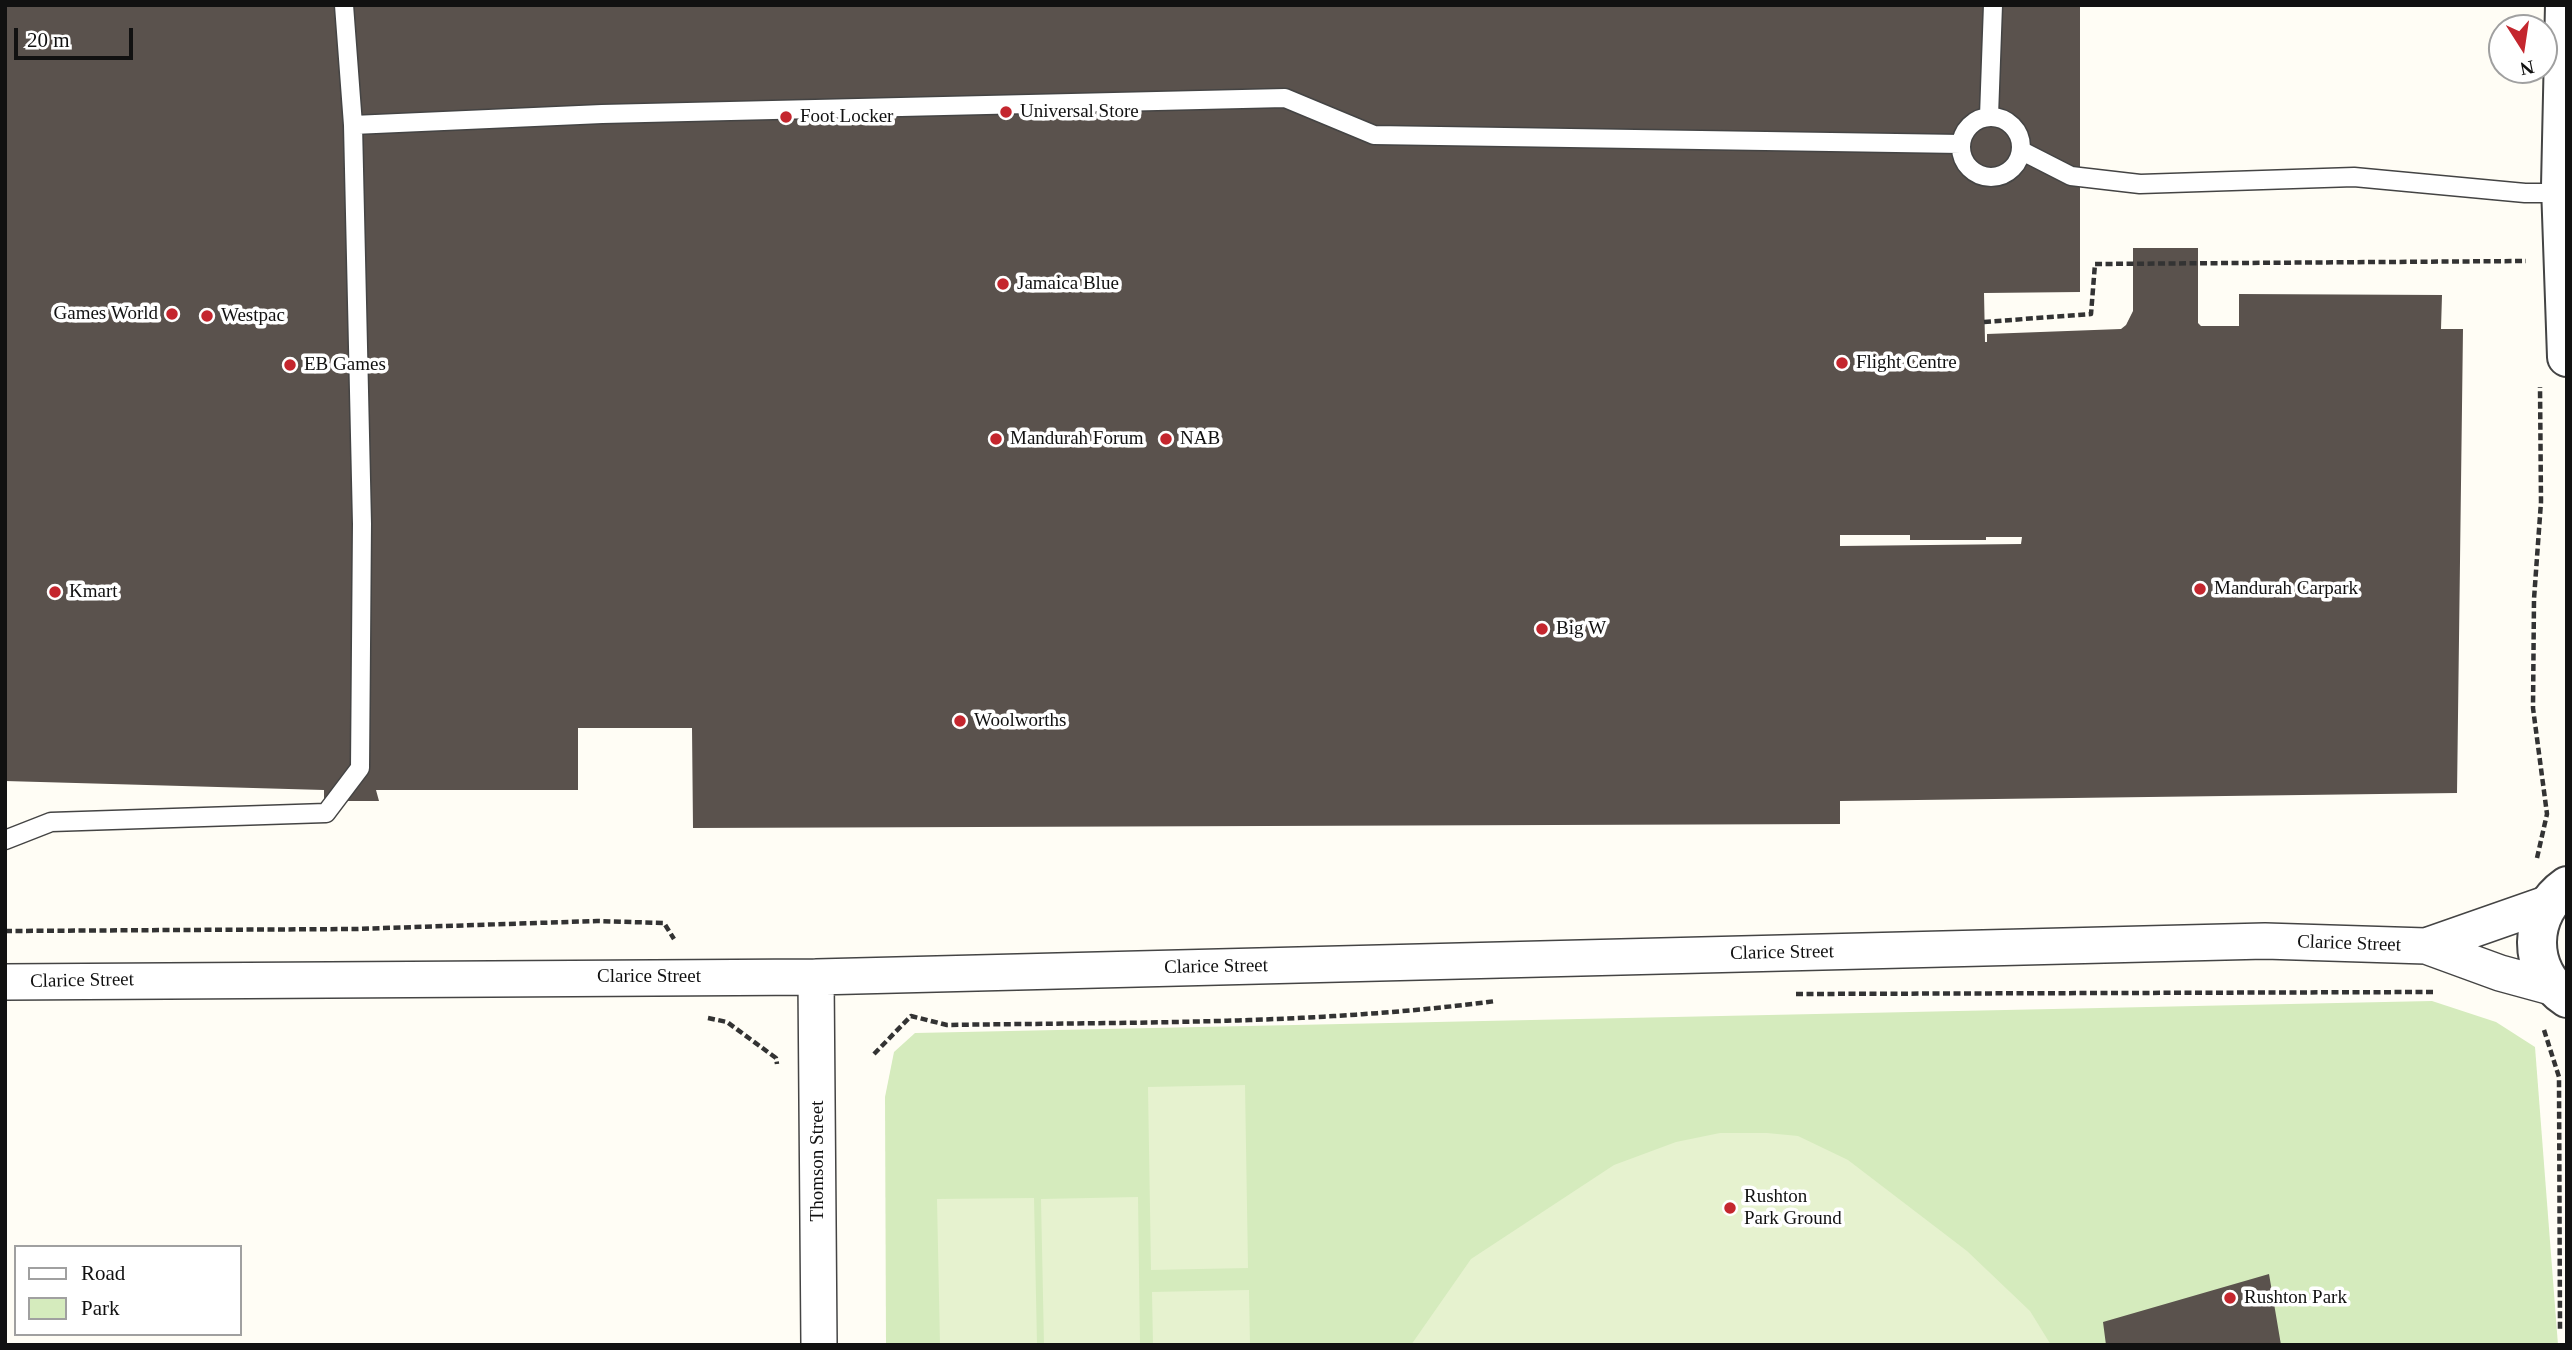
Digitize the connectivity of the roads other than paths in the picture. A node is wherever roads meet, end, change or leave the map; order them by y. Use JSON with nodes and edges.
{"nodes":[{"id":1,"x":344,"y":5,"type":"edge"},
{"id":2,"x":1993,"y":5,"type":"edge"},
{"id":3,"x":2565,"y":5,"type":"edge"},
{"id":4,"x":1989,"y":116,"type":"junction"},
{"id":5,"x":353,"y":125,"type":"junction"},
{"id":6,"x":1961,"y":144,"type":"junction"},
{"id":7,"x":2022,"y":151,"type":"junction"},
{"id":8,"x":2564,"y":193,"type":"edge"},
{"id":9,"x":2567,"y":357,"type":"edge"},
{"id":10,"x":5,"y":840,"type":"edge"},
{"id":11,"x":2562,"y":888,"type":"edge"},
{"id":12,"x":2426,"y":946,"type":"junction"},
{"id":13,"x":817,"y":977,"type":"junction"},
{"id":14,"x":5,"y":982,"type":"edge"},
{"id":15,"x":2554,"y":1002,"type":"edge"},
{"id":16,"x":819,"y":1345,"type":"edge"}],
"edges":[{"from":1,"to":5,"type":"lane"},
{"from":2,"to":4,"type":"lane"},
{"from":3,"to":8,"type":"street"},
{"from":4,"to":6,"type":"lane"},
{"from":4,"to":7,"type":"lane"},
{"from":5,"to":6,"type":"lane"},
{"from":5,"to":10,"type":"lane"},
{"from":6,"to":7,"type":"lane"},
{"from":7,"to":8,"type":"lane"},
{"from":8,"to":9,"type":"street"},
{"from":11,"to":12,"type":"street","name":"Clarice Street"},
{"from":11,"to":15,"type":"street"},
{"from":12,"to":13,"type":"street","name":"Clarice Street"},
{"from":12,"to":15,"type":"street","name":"Clarice Street"},
{"from":13,"to":14,"type":"street","name":"Clarice Street"},
{"from":13,"to":16,"type":"street","name":"Thomson Street"}]}
